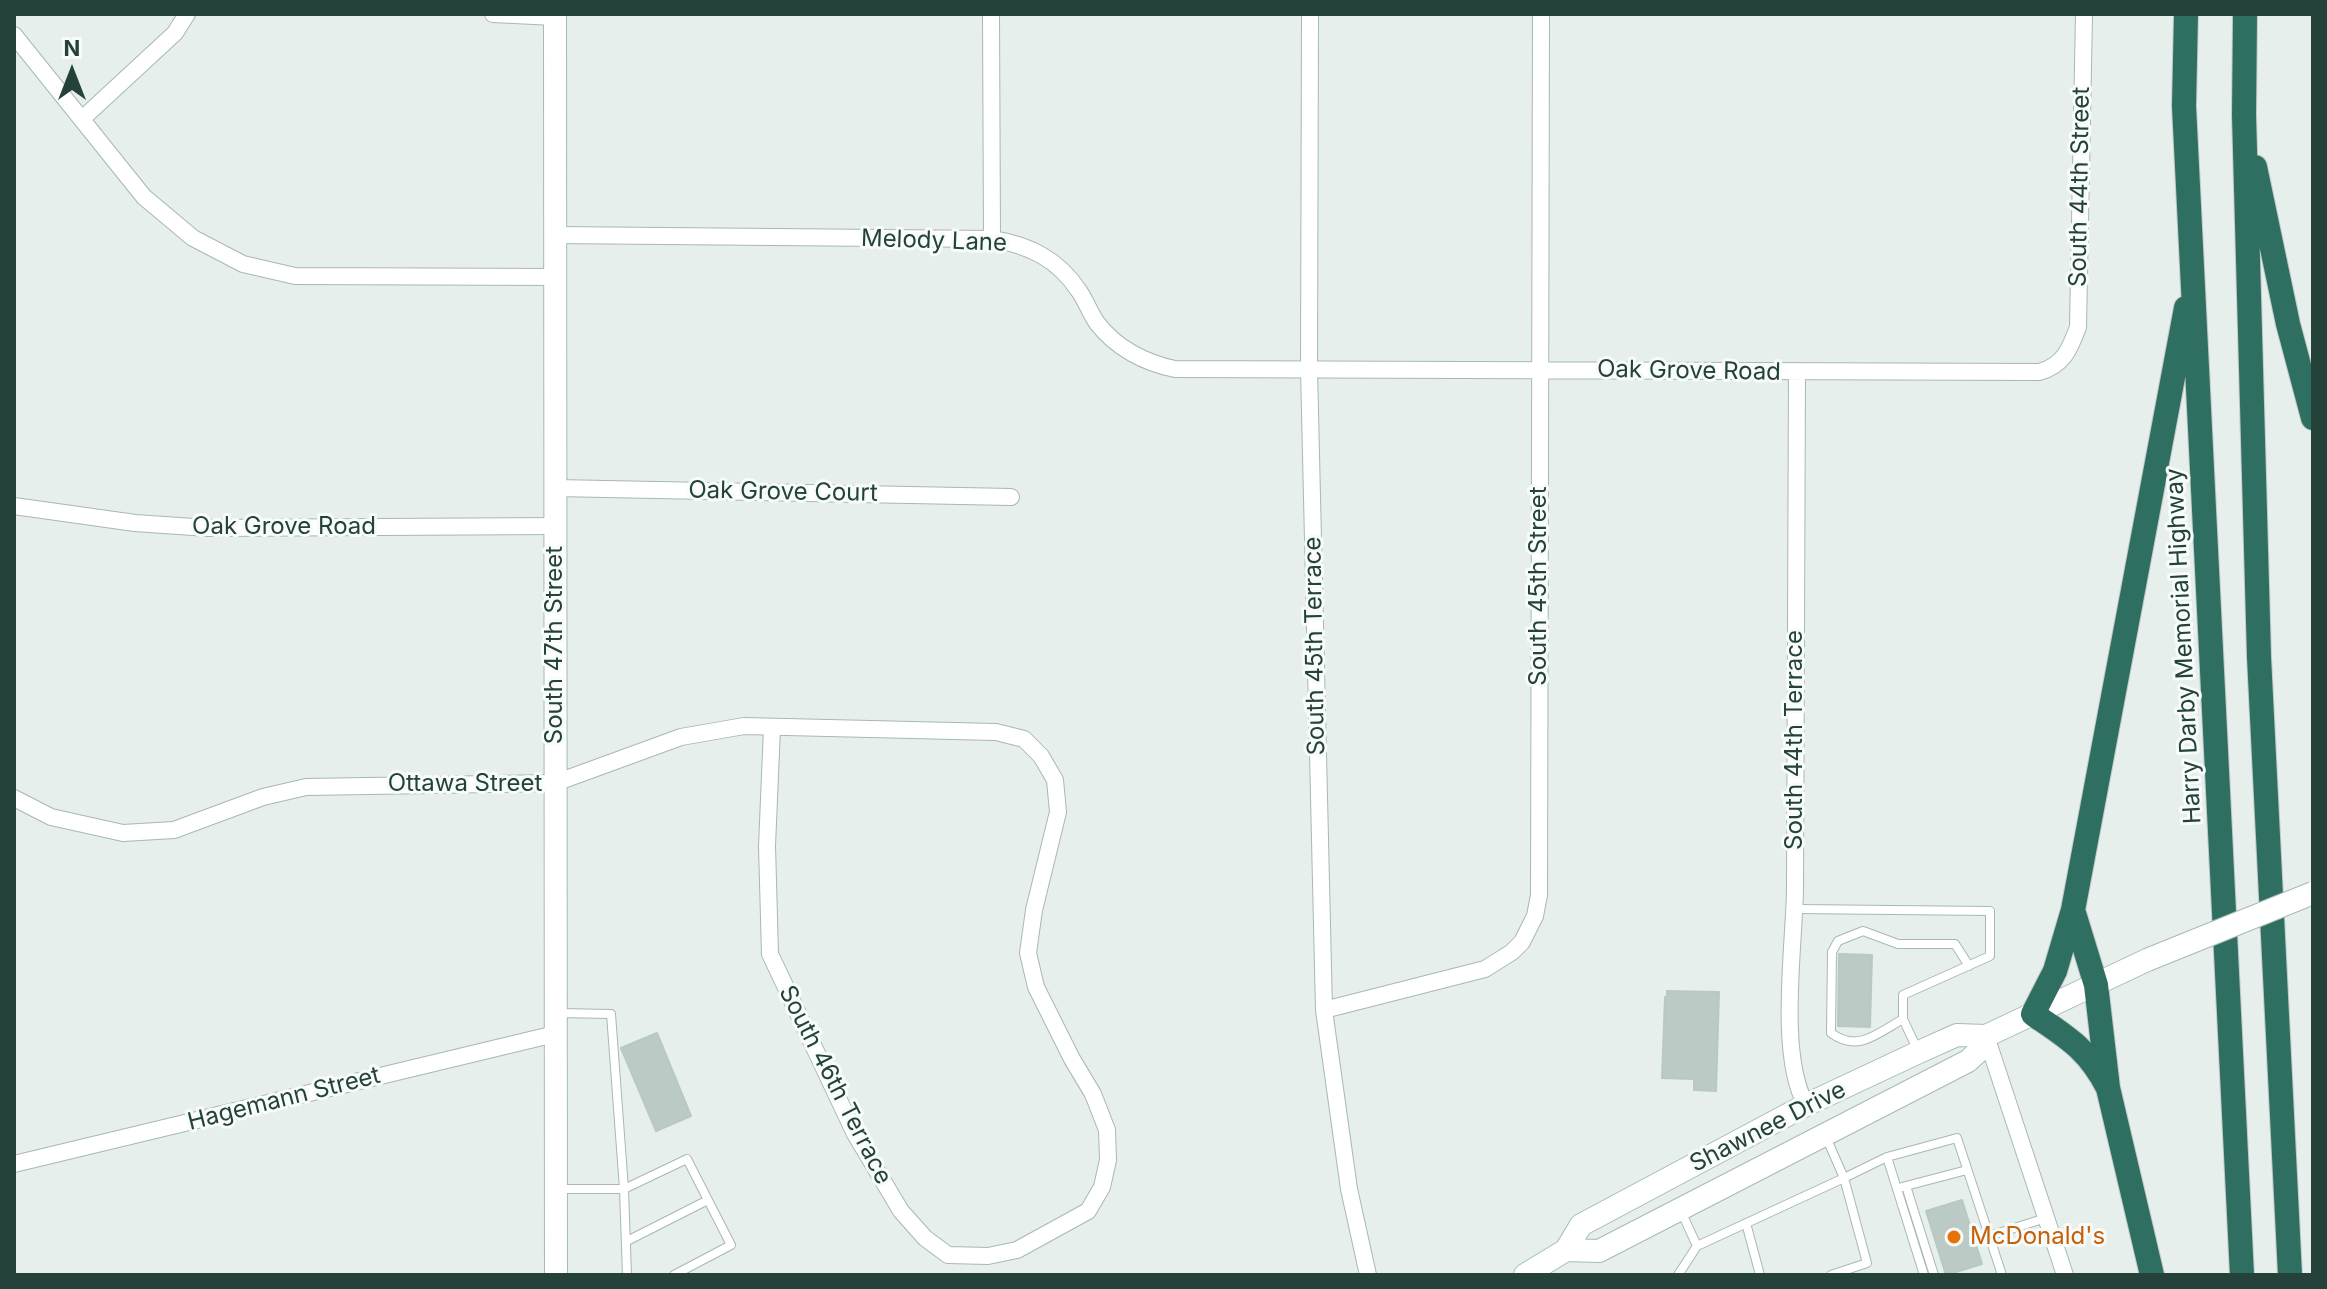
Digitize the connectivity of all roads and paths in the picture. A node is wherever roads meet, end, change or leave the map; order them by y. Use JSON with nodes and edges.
{"nodes":[{"id":1,"x":187,"y":14,"type":"edge"},
{"id":2,"x":493,"y":14,"type":"edge"},
{"id":3,"x":991,"y":14,"type":"edge"},
{"id":4,"x":1310,"y":14,"type":"edge"},
{"id":5,"x":1541,"y":14,"type":"edge"},
{"id":6,"x":2084,"y":14,"type":"edge"},
{"id":7,"x":2186,"y":14,"type":"edge"},
{"id":8,"x":2245,"y":14,"type":"edge"},
{"id":9,"x":555,"y":15,"type":"edge"},
{"id":10,"x":14,"y":35,"type":"edge"},
{"id":11,"x":2244,"y":115,"type":"junction"},
{"id":12,"x":82,"y":119,"type":"junction"},
{"id":13,"x":555,"y":235,"type":"junction"},
{"id":14,"x":992,"y":239,"type":"junction"},
{"id":15,"x":2193,"y":270,"type":"junction"},
{"id":16,"x":556,"y":277,"type":"junction"},
{"id":17,"x":2064,"y":357,"type":"joint"},
{"id":18,"x":1309,"y":369,"type":"junction"},
{"id":19,"x":1540,"y":370,"type":"junction"},
{"id":20,"x":1797,"y":372,"type":"junction"},
{"id":21,"x":2313,"y":418,"type":"edge"},
{"id":22,"x":555,"y":488,"type":"junction"},
{"id":23,"x":1011,"y":497,"type":"dead end"},
{"id":24,"x":14,"y":506,"type":"edge"},
{"id":25,"x":555,"y":526,"type":"junction"},
{"id":26,"x":772,"y":728,"type":"junction"},
{"id":27,"x":555,"y":783,"type":"junction"},
{"id":28,"x":14,"y":798,"type":"edge"},
{"id":29,"x":2313,"y":893,"type":"edge"},
{"id":30,"x":1795,"y":909,"type":"junction"},
{"id":31,"x":2073,"y":910,"type":"junction"},
{"id":32,"x":1969,"y":966,"type":"junction"},
{"id":33,"x":2096,"y":985,"type":"junction"},
{"id":34,"x":1324,"y":1010,"type":"junction"},
{"id":35,"x":2033,"y":1014,"type":"junction"},
{"id":36,"x":1903,"y":1019,"type":"junction"},
{"id":37,"x":555,"y":1024,"type":"junction"},
{"id":38,"x":1986,"y":1036,"type":"junction"},
{"id":39,"x":1919,"y":1052,"type":"junction"},
{"id":40,"x":2108,"y":1088,"type":"junction"},
{"id":41,"x":1806,"y":1105,"type":"junction"},
{"id":42,"x":1825,"y":1135,"type":"junction"},
{"id":43,"x":1887,"y":1157,"type":"junction"},
{"id":44,"x":14,"y":1164,"type":"edge"},
{"id":45,"x":1967,"y":1170,"type":"junction"},
{"id":46,"x":1844,"y":1178,"type":"junction"},
{"id":47,"x":1665,"y":1180,"type":"junction"},
{"id":48,"x":1902,"y":1187,"type":"junction"},
{"id":49,"x":556,"y":1189,"type":"junction"},
{"id":50,"x":624,"y":1189,"type":"junction"},
{"id":51,"x":1096,"y":1198,"type":"joint"},
{"id":52,"x":708,"y":1200,"type":"junction"},
{"id":53,"x":1679,"y":1209,"type":"junction"},
{"id":54,"x":2046,"y":1218,"type":"junction"},
{"id":55,"x":1746,"y":1223,"type":"junction"},
{"id":56,"x":1989,"y":1236,"type":"junction"},
{"id":57,"x":627,"y":1241,"type":"junction"},
{"id":58,"x":1697,"y":1246,"type":"junction"},
{"id":59,"x":1566,"y":1250,"type":"junction"},
{"id":60,"x":1998,"y":1264,"type":"junction"},
{"id":61,"x":556,"y":1275,"type":"edge"},
{"id":62,"x":627,"y":1275,"type":"edge"},
{"id":63,"x":674,"y":1275,"type":"edge"},
{"id":64,"x":1368,"y":1275,"type":"edge"},
{"id":65,"x":1525,"y":1275,"type":"edge"},
{"id":66,"x":1678,"y":1275,"type":"edge"},
{"id":67,"x":1760,"y":1275,"type":"edge"},
{"id":68,"x":1831,"y":1275,"type":"edge"},
{"id":69,"x":1924,"y":1275,"type":"edge"},
{"id":70,"x":1934,"y":1275,"type":"edge"},
{"id":71,"x":1995,"y":1275,"type":"edge"},
{"id":72,"x":2002,"y":1275,"type":"edge"},
{"id":73,"x":2065,"y":1275,"type":"edge"},
{"id":74,"x":2152,"y":1275,"type":"edge"},
{"id":75,"x":2242,"y":1275,"type":"edge"},
{"id":76,"x":2290,"y":1275,"type":"edge"}],
"edges":[{"from":1,"to":12,"type":"street"},
{"from":2,"to":9,"type":"street"},
{"from":3,"to":14,"type":"street"},
{"from":4,"to":18,"type":"street","name":"South 45th Terrace"},
{"from":5,"to":19,"type":"street","name":"South 45th Street"},
{"from":6,"to":17,"type":"street","name":"South 44th Street"},
{"from":7,"to":15,"type":"highway","name":"Harry Darby Memorial Highway"},
{"from":8,"to":11,"type":"highway"},
{"from":9,"to":13,"type":"main road","name":"South 47th Street"},
{"from":10,"to":12,"type":"street"},
{"from":11,"to":21,"type":"highway"},
{"from":11,"to":76,"type":"highway"},
{"from":12,"to":16,"type":"street"},
{"from":13,"to":14,"type":"street","name":"Melody Lane"},
{"from":13,"to":16,"type":"main road","name":"South 47th Street"},
{"from":14,"to":18,"type":"street","name":"Melody Lane"},
{"from":15,"to":31,"type":"highway"},
{"from":15,"to":75,"type":"highway","name":"Harry Darby Memorial Highway"},
{"from":16,"to":22,"type":"main road","name":"South 47th Street"},
{"from":17,"to":20,"type":"street","name":"Oak Grove Road"},
{"from":18,"to":19,"type":"street","name":"Oak Grove Road"},
{"from":18,"to":34,"type":"street","name":"South 45th Terrace"},
{"from":19,"to":20,"type":"street","name":"Oak Grove Road"},
{"from":19,"to":34,"type":"street","name":"South 45th Street"},
{"from":20,"to":30,"type":"street","name":"South 44th Terrace"},
{"from":22,"to":23,"type":"street","name":"Oak Grove Court"},
{"from":22,"to":25,"type":"main road","name":"South 47th Street"},
{"from":24,"to":25,"type":"street","name":"Oak Grove Road"},
{"from":25,"to":27,"type":"main road","name":"South 47th Street"},
{"from":26,"to":27,"type":"street","name":"Ottawa Street"},
{"from":26,"to":51,"type":"street","name":"South 46th Terrace"},
{"from":26,"to":51,"type":"street","name":"Ottawa Street"},
{"from":27,"to":28,"type":"street","name":"Ottawa Street"},
{"from":27,"to":37,"type":"main road","name":"South 47th Street"},
{"from":29,"to":33,"type":"main road","name":"Shawnee Drive","bridge":true},
{"from":30,"to":32,"type":"lane"},
{"from":30,"to":41,"type":"street","name":"South 44th Terrace"},
{"from":31,"to":33,"type":"highway"},
{"from":31,"to":35,"type":"highway"},
{"from":32,"to":36,"type":"lane"},
{"from":32,"to":36,"type":"lane"},
{"from":33,"to":35,"type":"main road","name":"Shawnee Drive"},
{"from":33,"to":40,"type":"highway"},
{"from":34,"to":64,"type":"street","name":"South 45th Terrace"},
{"from":35,"to":38,"type":"main road","name":"Shawnee Drive"},
{"from":35,"to":40,"type":"highway"},
{"from":36,"to":39,"type":"lane"},
{"from":37,"to":44,"type":"street","name":"Hagemann Street"},
{"from":37,"to":49,"type":"main road","name":"South 47th Street"},
{"from":37,"to":50,"type":"lane"},
{"from":38,"to":39,"type":"main road","name":"Shawnee Drive"},
{"from":38,"to":42,"type":"main road","name":"Shawnee Drive"},
{"from":38,"to":54,"type":"street"},
{"from":39,"to":41,"type":"main road","name":"Shawnee Drive"},
{"from":40,"to":74,"type":"highway"},
{"from":41,"to":42,"type":"main road"},
{"from":41,"to":47,"type":"main road","name":"Shawnee Drive"},
{"from":42,"to":46,"type":"lane"},
{"from":42,"to":53,"type":"main road","name":"Shawnee Drive"},
{"from":43,"to":45,"type":"lane"},
{"from":43,"to":46,"type":"lane"},
{"from":43,"to":48,"type":"lane"},
{"from":45,"to":48,"type":"lane"},
{"from":45,"to":56,"type":"lane"},
{"from":46,"to":55,"type":"lane"},
{"from":46,"to":68,"type":"lane"},
{"from":47,"to":53,"type":"main road"},
{"from":47,"to":59,"type":"main road","name":"Shawnee Drive"},
{"from":48,"to":69,"type":"lane"},
{"from":48,"to":70,"type":"lane"},
{"from":49,"to":50,"type":"lane"},
{"from":49,"to":61,"type":"main road","name":"South 47th Street"},
{"from":50,"to":52,"type":"lane"},
{"from":50,"to":57,"type":"lane"},
{"from":52,"to":57,"type":"lane"},
{"from":52,"to":63,"type":"lane"},
{"from":53,"to":58,"type":"lane"},
{"from":53,"to":59,"type":"main road","name":"Shawnee Drive"},
{"from":54,"to":56,"type":"lane"},
{"from":54,"to":73,"type":"street"},
{"from":55,"to":58,"type":"lane"},
{"from":55,"to":67,"type":"lane"},
{"from":56,"to":60,"type":"lane"},
{"from":57,"to":62,"type":"lane"},
{"from":58,"to":66,"type":"lane"},
{"from":59,"to":65,"type":"main road","name":"Shawnee Drive"},
{"from":60,"to":71,"type":"lane"},
{"from":60,"to":72,"type":"lane"}]}
